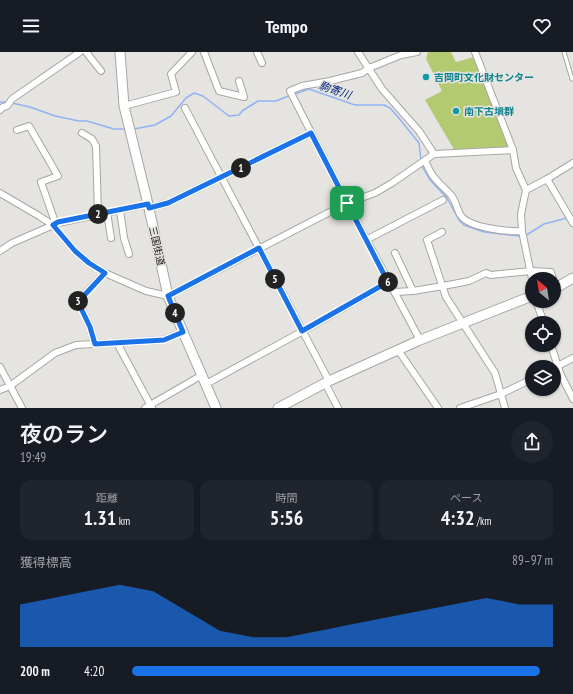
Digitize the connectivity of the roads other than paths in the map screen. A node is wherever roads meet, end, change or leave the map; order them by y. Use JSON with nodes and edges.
{"nodes":[{"id":1,"x":80,"y":52,"type":"edge"},
{"id":2,"x":86,"y":52,"type":"edge"},
{"id":3,"x":120,"y":52,"type":"edge"},
{"id":4,"x":192,"y":52,"type":"edge"},
{"id":5,"x":204,"y":52,"type":"edge"},
{"id":6,"x":257,"y":52,"type":"edge"},
{"id":7,"x":358,"y":52,"type":"edge"},
{"id":8,"x":417,"y":52,"type":"edge"},
{"id":9,"x":475,"y":52,"type":"edge"},
{"id":10,"x":564,"y":52,"type":"edge"},
{"id":11,"x":262,"y":62,"type":"dead end"},
{"id":12,"x":369,"y":68,"type":"junction"},
{"id":13,"x":100,"y":71,"type":"dead end"},
{"id":14,"x":573,"y":79,"type":"edge"},
{"id":15,"x":239,"y":81,"type":"dead end"},
{"id":16,"x":124,"y":106,"type":"junction"},
{"id":17,"x":185,"y":108,"type":"dead end"},
{"id":18,"x":0,"y":110,"type":"edge"},
{"id":19,"x":17,"y":130,"type":"dead end"},
{"id":20,"x":82,"y":133,"type":"dead end"},
{"id":21,"x":311,"y":133,"type":"junction"},
{"id":22,"x":513,"y":150,"type":"junction"},
{"id":23,"x":434,"y":154,"type":"junction"},
{"id":24,"x":425,"y":161,"type":"junction"},
{"id":25,"x":573,"y":163,"type":"edge"},
{"id":26,"x":222,"y":178,"type":"junction"},
{"id":27,"x":547,"y":179,"type":"junction"},
{"id":28,"x":526,"y":190,"type":"junction"},
{"id":29,"x":0,"y":193,"type":"edge"},
{"id":30,"x":443,"y":200,"type":"dead end"},
{"id":31,"x":347,"y":203,"type":"junction"},
{"id":32,"x":148,"y":206,"type":"junction"},
{"id":33,"x":573,"y":209,"type":"edge"},
{"id":34,"x":120,"y":210,"type":"junction"},
{"id":35,"x":107,"y":212,"type":"junction"},
{"id":36,"x":567,"y":213,"type":"junction"},
{"id":37,"x":98,"y":214,"type":"junction"},
{"id":38,"x":572,"y":221,"type":"edge"},
{"id":39,"x":53,"y":225,"type":"junction"},
{"id":40,"x":442,"y":232,"type":"dead end"},
{"id":41,"x":522,"y":232,"type":"junction"},
{"id":42,"x":110,"y":238,"type":"dead end"},
{"id":43,"x":366,"y":240,"type":"junction"},
{"id":44,"x":259,"y":248,"type":"junction"},
{"id":45,"x":0,"y":251,"type":"edge"},
{"id":46,"x":395,"y":253,"type":"dead end"},
{"id":47,"x":129,"y":254,"type":"dead end"},
{"id":48,"x":531,"y":271,"type":"junction"},
{"id":49,"x":551,"y":272,"type":"edge"},
{"id":50,"x":105,"y":273,"type":"junction"},
{"id":51,"x":573,"y":278,"type":"edge"},
{"id":52,"x":388,"y":282,"type":"junction"},
{"id":53,"x":561,"y":284,"type":"edge"},
{"id":54,"x":443,"y":286,"type":"junction"},
{"id":55,"x":412,"y":291,"type":"junction"},
{"id":56,"x":395,"y":292,"type":"junction"},
{"id":57,"x":168,"y":296,"type":"junction"},
{"id":58,"x":525,"y":299,"type":"edge"},
{"id":59,"x":463,"y":323,"type":"junction"},
{"id":60,"x":302,"y":331,"type":"junction"},
{"id":61,"x":183,"y":332,"type":"junction"},
{"id":62,"x":420,"y":340,"type":"junction"},
{"id":63,"x":117,"y":343,"type":"junction"},
{"id":64,"x":95,"y":344,"type":"junction"},
{"id":65,"x":398,"y":350,"type":"junction"},
{"id":66,"x":573,"y":358,"type":"edge"},
{"id":67,"x":561,"y":364,"type":"edge"},
{"id":68,"x":0,"y":367,"type":"edge"},
{"id":69,"x":561,"y":375,"type":"edge"},
{"id":70,"x":204,"y":380,"type":"junction"},
{"id":71,"x":327,"y":382,"type":"junction"},
{"id":72,"x":525,"y":382,"type":"edge"},
{"id":73,"x":10,"y":386,"type":"junction"},
{"id":74,"x":0,"y":390,"type":"edge"},
{"id":75,"x":501,"y":394,"type":"junction"},
{"id":76,"x":573,"y":399,"type":"edge"},
{"id":77,"x":149,"y":407,"type":"edge"},
{"id":78,"x":22,"y":408,"type":"edge"},
{"id":79,"x":216,"y":408,"type":"edge"},
{"id":80,"x":278,"y":408,"type":"edge"},
{"id":81,"x":338,"y":408,"type":"edge"},
{"id":82,"x":438,"y":408,"type":"edge"},
{"id":83,"x":460,"y":408,"type":"edge"},
{"id":84,"x":505,"y":408,"type":"edge"}],
"edges":[{"from":1,"to":18,"type":"street"},
{"from":2,"to":13,"type":"street"},
{"from":3,"to":16,"type":"street","name":"三国街道"},
{"from":4,"to":16,"type":"street"},
{"from":5,"to":15,"type":"street"},
{"from":6,"to":11,"type":"street"},
{"from":7,"to":12,"type":"street"},
{"from":8,"to":12,"type":"street"},
{"from":9,"to":22,"type":"street"},
{"from":10,"to":14,"type":"lane"},
{"from":12,"to":21,"type":"street"},
{"from":12,"to":23,"type":"street"},
{"from":16,"to":32,"type":"street","name":"三国街道"},
{"from":17,"to":26,"type":"street"},
{"from":19,"to":39,"type":"street"},
{"from":20,"to":37,"type":"street"},
{"from":21,"to":26,"type":"street"},
{"from":21,"to":31,"type":"street"},
{"from":22,"to":23,"type":"street"},
{"from":22,"to":28,"type":"street"},
{"from":23,"to":24,"type":"street"},
{"from":24,"to":31,"type":"street"},
{"from":24,"to":41,"type":"street"},
{"from":25,"to":27,"type":"street"},
{"from":26,"to":32,"type":"street"},
{"from":26,"to":44,"type":"street"},
{"from":27,"to":28,"type":"street"},
{"from":27,"to":36,"type":"street"},
{"from":28,"to":41,"type":"street"},
{"from":29,"to":39,"type":"street"},
{"from":30,"to":43,"type":"street"},
{"from":31,"to":43,"type":"street"},
{"from":31,"to":44,"type":"street"},
{"from":32,"to":34,"type":"street"},
{"from":32,"to":57,"type":"street","name":"三国街道"},
{"from":33,"to":36,"type":"street"},
{"from":34,"to":35,"type":"street"},
{"from":34,"to":47,"type":"street"},
{"from":35,"to":37,"type":"street"},
{"from":35,"to":42,"type":"street"},
{"from":36,"to":38,"type":"street"},
{"from":37,"to":39,"type":"street"},
{"from":39,"to":45,"type":"street"},
{"from":39,"to":50,"type":"street"},
{"from":40,"to":54,"type":"street"},
{"from":41,"to":48,"type":"street"},
{"from":43,"to":52,"type":"street"},
{"from":44,"to":57,"type":"street"},
{"from":44,"to":60,"type":"street"},
{"from":46,"to":55,"type":"street"},
{"from":48,"to":49,"type":"street"},
{"from":48,"to":54,"type":"street"},
{"from":50,"to":57,"type":"street"},
{"from":50,"to":64,"type":"street"},
{"from":51,"to":53,"type":"street"},
{"from":52,"to":56,"type":"street"},
{"from":52,"to":60,"type":"street"},
{"from":54,"to":55,"type":"street"},
{"from":54,"to":59,"type":"street"},
{"from":55,"to":56,"type":"street"},
{"from":56,"to":62,"type":"street"},
{"from":57,"to":61,"type":"street","name":"三国街道"},
{"from":58,"to":59,"type":"street"},
{"from":59,"to":62,"type":"street"},
{"from":59,"to":75,"type":"street"},
{"from":60,"to":70,"type":"street"},
{"from":60,"to":71,"type":"street"},
{"from":61,"to":63,"type":"street"},
{"from":61,"to":70,"type":"street","name":"三国街道"},
{"from":62,"to":65,"type":"street"},
{"from":63,"to":64,"type":"street"},
{"from":63,"to":77,"type":"street"},
{"from":64,"to":73,"type":"street"},
{"from":65,"to":71,"type":"street"},
{"from":65,"to":82,"type":"street"},
{"from":66,"to":67,"type":"street"},
{"from":68,"to":73,"type":"street"},
{"from":69,"to":76,"type":"street"},
{"from":70,"to":77,"type":"street"},
{"from":70,"to":79,"type":"street","name":"三国街道"},
{"from":71,"to":80,"type":"street"},
{"from":71,"to":81,"type":"street"},
{"from":72,"to":75,"type":"street"},
{"from":73,"to":74,"type":"street"},
{"from":73,"to":78,"type":"street"},
{"from":75,"to":83,"type":"street"},
{"from":75,"to":84,"type":"street"}]}
